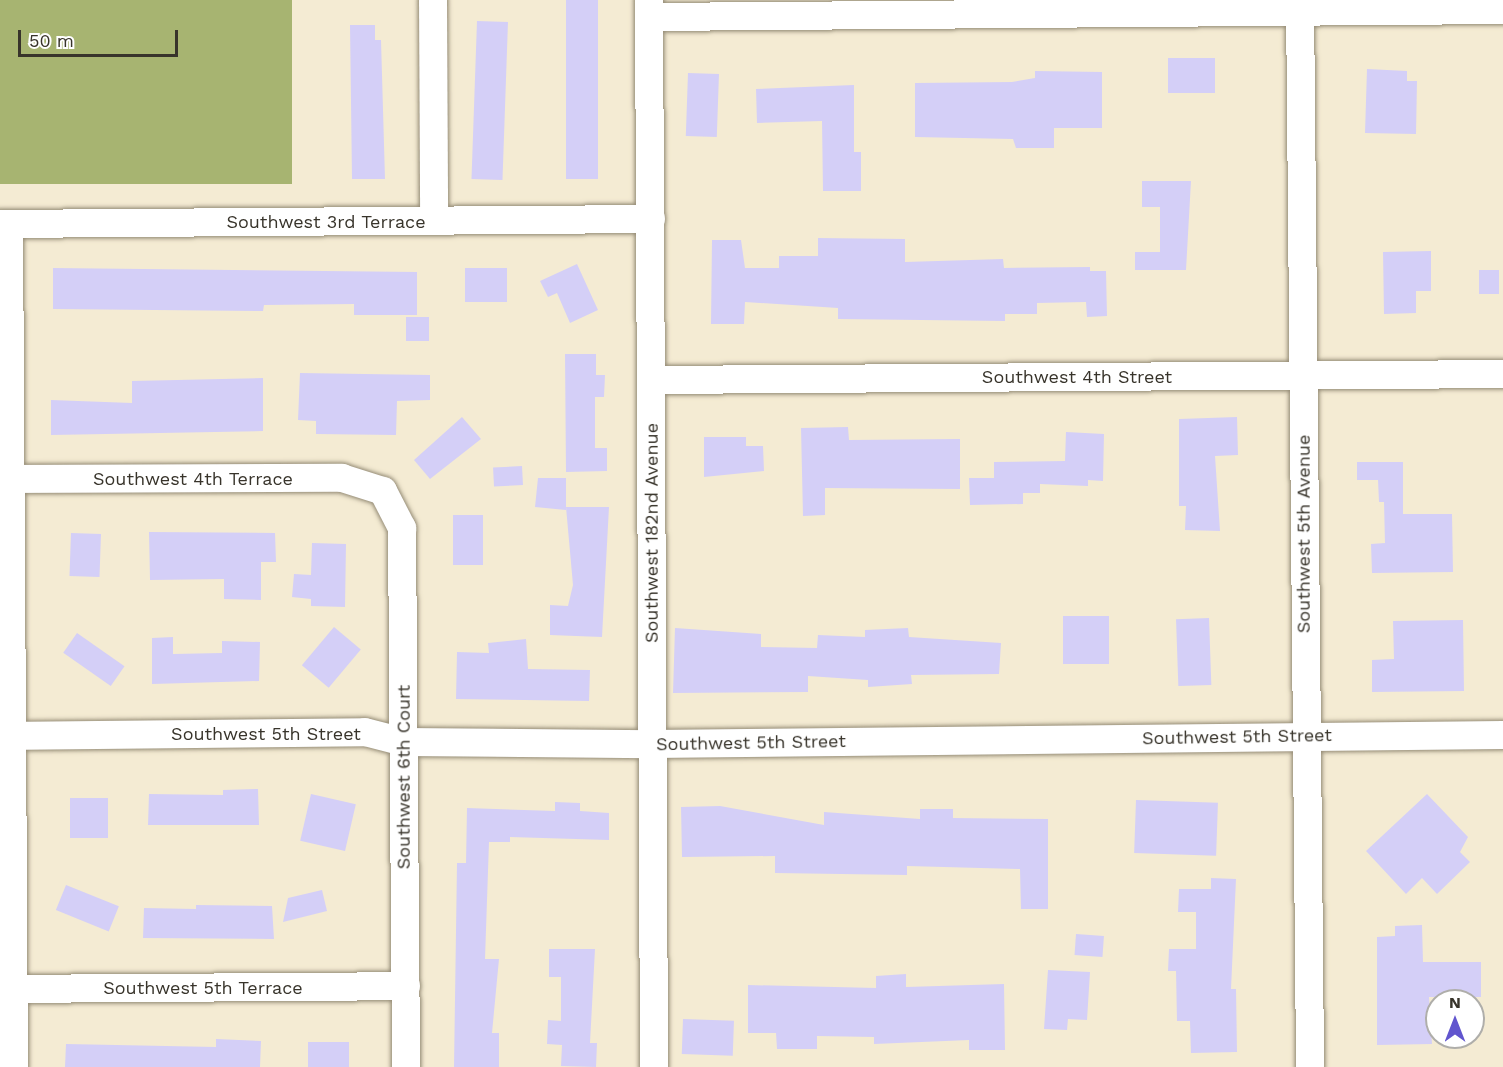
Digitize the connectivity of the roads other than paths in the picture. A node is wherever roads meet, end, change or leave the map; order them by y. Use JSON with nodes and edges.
{"nodes":[{"id":1,"x":433,"y":0,"type":"edge"},
{"id":2,"x":1300,"y":6,"type":"edge"},
{"id":3,"x":649,"y":9,"type":"edge"},
{"id":4,"x":1503,"y":10,"type":"edge"},
{"id":5,"x":651,"y":219,"type":"junction"},
{"id":6,"x":434,"y":221,"type":"junction"},
{"id":7,"x":4,"y":224,"type":"edge"},
{"id":8,"x":1503,"y":374,"type":"edge"},
{"id":9,"x":1303,"y":376,"type":"junction"},
{"id":10,"x":652,"y":380,"type":"junction"},
{"id":11,"x":5,"y":479,"type":"edge"},
{"id":12,"x":383,"y":492,"type":"joint"},
{"id":13,"x":1503,"y":735,"type":"edge"},
{"id":14,"x":5,"y":736,"type":"edge"},
{"id":15,"x":1305,"y":736,"type":"junction"},
{"id":16,"x":404,"y":742,"type":"junction"},
{"id":17,"x":652,"y":744,"type":"junction"},
{"id":18,"x":405,"y":986,"type":"junction"},
{"id":19,"x":7,"y":988,"type":"edge"},
{"id":20,"x":14,"y":1067,"type":"edge"},
{"id":21,"x":406,"y":1067,"type":"edge"},
{"id":22,"x":654,"y":1067,"type":"edge"},
{"id":23,"x":1310,"y":1067,"type":"edge"}],
"edges":[{"from":1,"to":6,"type":"street"},
{"from":2,"to":3,"type":"street"},
{"from":2,"to":4,"type":"street"},
{"from":2,"to":9,"type":"street","name":"Southwest 5th Avenue"},
{"from":3,"to":5,"type":"street","name":"Southwest 182nd Avenue"},
{"from":5,"to":6,"type":"street","name":"Southwest 3rd Terrace"},
{"from":5,"to":10,"type":"street","name":"Southwest 182nd Avenue"},
{"from":6,"to":7,"type":"street","name":"Southwest 3rd Terrace"},
{"from":7,"to":11,"type":"street"},
{"from":8,"to":9,"type":"street","name":"Southwest 4th Street"},
{"from":9,"to":10,"type":"street","name":"Southwest 4th Street"},
{"from":9,"to":15,"type":"street","name":"Southwest 5th Avenue"},
{"from":10,"to":17,"type":"street","name":"Southwest 182nd Avenue"},
{"from":11,"to":12,"type":"street","name":"Southwest 4th Terrace"},
{"from":11,"to":14,"type":"street"},
{"from":12,"to":16,"type":"street","name":"Southwest 6th Court"},
{"from":13,"to":15,"type":"street","name":"Southwest 5th Street"},
{"from":14,"to":16,"type":"street","name":"Southwest 5th Street"},
{"from":14,"to":19,"type":"street"},
{"from":15,"to":17,"type":"street","name":"Southwest 5th Street"},
{"from":15,"to":23,"type":"street","name":"Southwest 5th Avenue"},
{"from":16,"to":17,"type":"street","name":"Southwest 5th Street"},
{"from":16,"to":18,"type":"street","name":"Southwest 6th Court"},
{"from":17,"to":22,"type":"street","name":"Southwest 182nd Avenue"},
{"from":18,"to":19,"type":"street","name":"Southwest 5th Terrace"},
{"from":18,"to":21,"type":"street","name":"Southwest 6th Court"},
{"from":19,"to":20,"type":"street"}]}
